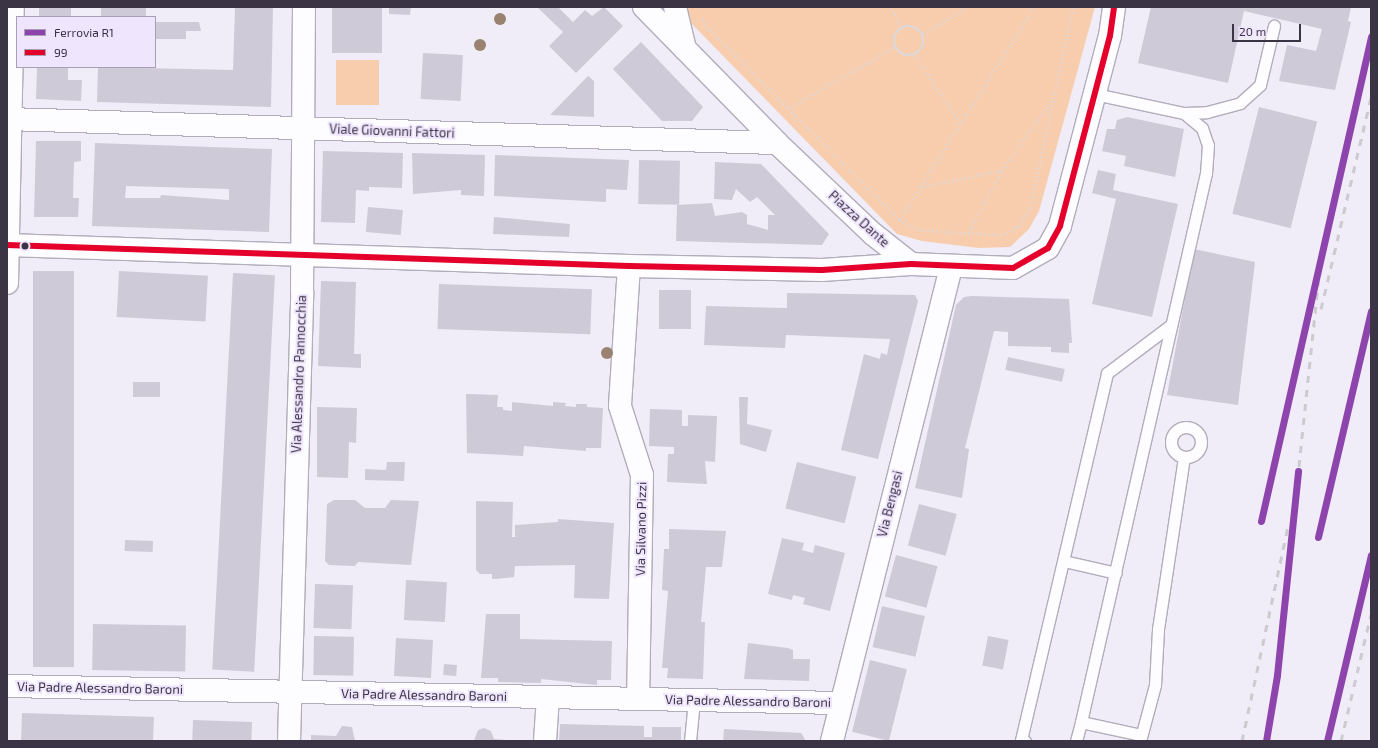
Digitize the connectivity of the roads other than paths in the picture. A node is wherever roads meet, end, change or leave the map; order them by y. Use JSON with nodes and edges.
{"nodes":[{"id":1,"x":13,"y":7,"type":"edge"},
{"id":2,"x":304,"y":7,"type":"edge"},
{"id":3,"x":644,"y":7,"type":"edge"},
{"id":4,"x":675,"y":7,"type":"edge"},
{"id":5,"x":1114,"y":7,"type":"edge"},
{"id":6,"x":1123,"y":7,"type":"edge"},
{"id":7,"x":1274,"y":26,"type":"dead end"},
{"id":8,"x":1110,"y":36,"type":"junction"},
{"id":9,"x":686,"y":51,"type":"junction"},
{"id":10,"x":1095,"y":94,"type":"junction"},
{"id":11,"x":1184,"y":113,"type":"junction"},
{"id":12,"x":9,"y":119,"type":"edge"},
{"id":13,"x":303,"y":129,"type":"junction"},
{"id":14,"x":777,"y":143,"type":"junction"},
{"id":15,"x":8,"y":245,"type":"edge"},
{"id":16,"x":301,"y":257,"type":"junction"},
{"id":17,"x":911,"y":264,"type":"junction"},
{"id":18,"x":629,"y":266,"type":"junction"},
{"id":19,"x":951,"y":267,"type":"junction"},
{"id":20,"x":7,"y":283,"type":"edge"},
{"id":21,"x":1171,"y":325,"type":"junction"},
{"id":22,"x":1184,"y":457,"type":"dead end"},
{"id":23,"x":1064,"y":561,"type":"junction"},
{"id":24,"x":1116,"y":573,"type":"junction"},
{"id":25,"x":7,"y":686,"type":"edge"},
{"id":26,"x":291,"y":692,"type":"junction"},
{"id":27,"x":548,"y":697,"type":"junction"},
{"id":28,"x":638,"y":699,"type":"junction"},
{"id":29,"x":694,"y":700,"type":"junction"},
{"id":30,"x":841,"y":703,"type":"junction"},
{"id":31,"x":1081,"y":722,"type":"junction"},
{"id":32,"x":1140,"y":738,"type":"edge"},
{"id":33,"x":289,"y":741,"type":"edge"},
{"id":34,"x":545,"y":741,"type":"edge"},
{"id":35,"x":690,"y":741,"type":"edge"},
{"id":36,"x":832,"y":741,"type":"edge"},
{"id":37,"x":1022,"y":741,"type":"edge"},
{"id":38,"x":1076,"y":741,"type":"edge"}],
"edges":[{"from":1,"to":12,"type":"street"},
{"from":2,"to":13,"type":"street","name":"Via Alessandro Pannocchia"},
{"from":3,"to":9,"type":"street","name":"Piazza Dante"},
{"from":4,"to":9,"type":"street"},
{"from":5,"to":8,"type":"street"},
{"from":6,"to":8,"type":"street"},
{"from":7,"to":11,"type":"lane"},
{"from":8,"to":10,"type":"street"},
{"from":9,"to":14,"type":"street","name":"Piazza Dante"},
{"from":10,"to":11,"type":"lane"},
{"from":10,"to":19,"type":"street"},
{"from":11,"to":21,"type":"lane"},
{"from":12,"to":13,"type":"street","name":"Viale Giovanni Fattori"},
{"from":12,"to":15,"type":"street"},
{"from":13,"to":14,"type":"street","name":"Viale Giovanni Fattori"},
{"from":13,"to":16,"type":"street","name":"Via Alessandro Pannocchia"},
{"from":14,"to":17,"type":"street","name":"Piazza Dante"},
{"from":15,"to":16,"type":"street"},
{"from":15,"to":20,"type":"street"},
{"from":16,"to":18,"type":"street"},
{"from":16,"to":26,"type":"street","name":"Via Alessandro Pannocchia"},
{"from":17,"to":18,"type":"street"},
{"from":17,"to":19,"type":"street"},
{"from":18,"to":28,"type":"street","name":"Via Silvano Pizzi"},
{"from":19,"to":30,"type":"street","name":"Via Bengasi"},
{"from":21,"to":23,"type":"lane"},
{"from":21,"to":24,"type":"lane"},
{"from":22,"to":32,"type":"lane"},
{"from":23,"to":24,"type":"lane"},
{"from":23,"to":37,"type":"lane"},
{"from":24,"to":31,"type":"lane"},
{"from":25,"to":26,"type":"street","name":"Via Padre Alessandro Baroni"},
{"from":26,"to":27,"type":"street","name":"Via Padre Alessandro Baroni"},
{"from":26,"to":33,"type":"street","name":"Via Alessandro Pannocchia"},
{"from":27,"to":28,"type":"street","name":"Via Padre Alessandro Baroni"},
{"from":27,"to":34,"type":"street"},
{"from":28,"to":29,"type":"street","name":"Via Padre Alessandro Baroni"},
{"from":29,"to":30,"type":"street","name":"Via Padre Alessandro Baroni"},
{"from":29,"to":35,"type":"lane"},
{"from":30,"to":36,"type":"street","name":"Via Bengasi"},
{"from":31,"to":32,"type":"lane"},
{"from":31,"to":38,"type":"lane"}]}
